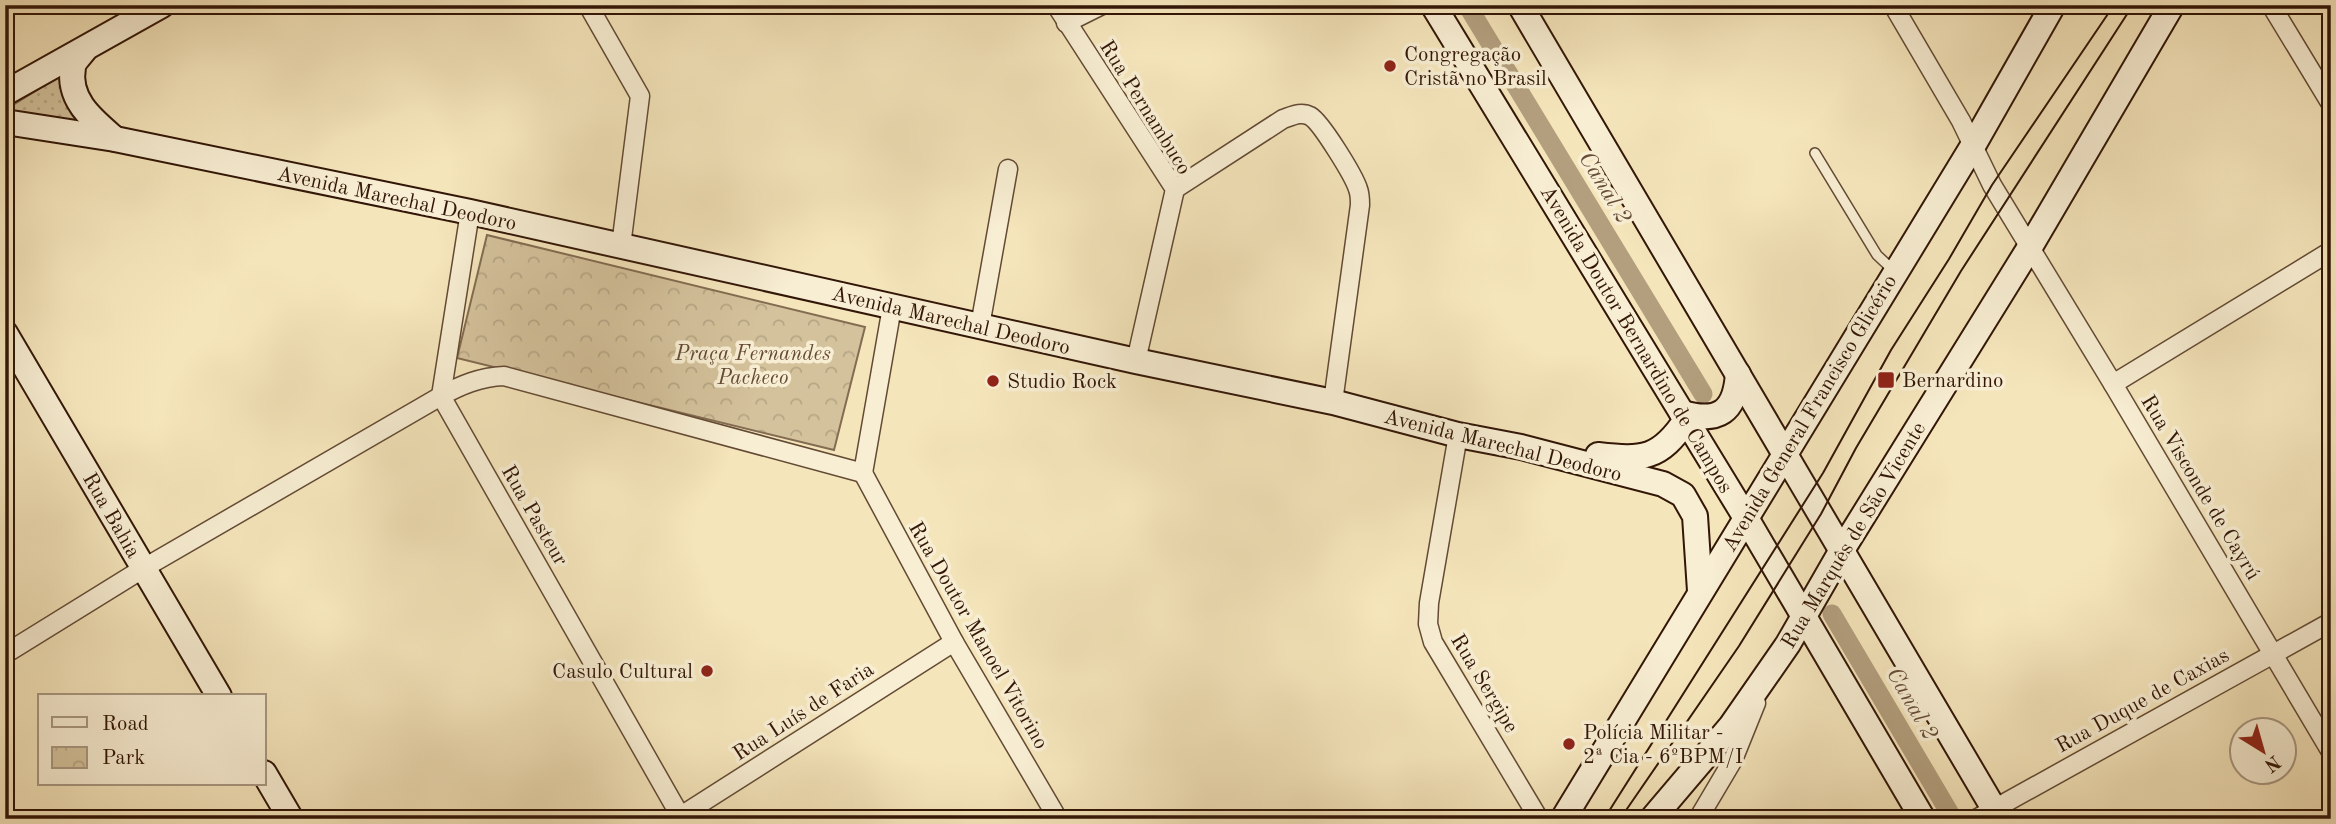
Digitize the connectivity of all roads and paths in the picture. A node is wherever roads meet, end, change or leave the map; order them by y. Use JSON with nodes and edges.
{"nodes":[{"id":1,"x":162,"y":5,"type":"edge"},
{"id":2,"x":588,"y":5,"type":"edge"},
{"id":3,"x":1056,"y":5,"type":"edge"},
{"id":4,"x":1102,"y":5,"type":"edge"},
{"id":5,"x":1433,"y":5,"type":"edge"},
{"id":6,"x":1520,"y":5,"type":"edge"},
{"id":7,"x":1893,"y":5,"type":"edge"},
{"id":8,"x":2053,"y":5,"type":"edge"},
{"id":9,"x":2172,"y":5,"type":"edge"},
{"id":10,"x":2271,"y":5,"type":"edge"},
{"id":11,"x":1066,"y":23,"type":"junction"},
{"id":12,"x":85,"y":49,"type":"junction"},
{"id":13,"x":5,"y":93,"type":"edge"},
{"id":14,"x":2331,"y":104,"type":"edge"},
{"id":15,"x":5,"y":121,"type":"edge"},
{"id":16,"x":116,"y":139,"type":"junction"},
{"id":17,"x":1974,"y":145,"type":"junction"},
{"id":18,"x":1815,"y":153,"type":"dead end"},
{"id":19,"x":1008,"y":169,"type":"dead end"},
{"id":20,"x":1175,"y":190,"type":"junction"},
{"id":21,"x":470,"y":212,"type":"junction"},
{"id":22,"x":621,"y":246,"type":"junction"},
{"id":23,"x":2030,"y":247,"type":"junction"},
{"id":24,"x":2331,"y":251,"type":"edge"},
{"id":25,"x":1895,"y":272,"type":"junction"},
{"id":26,"x":892,"y":307,"type":"junction"},
{"id":27,"x":980,"y":326,"type":"junction"},
{"id":28,"x":5,"y":333,"type":"edge"},
{"id":29,"x":1136,"y":361,"type":"junction"},
{"id":30,"x":1738,"y":374,"type":"junction"},
{"id":31,"x":2113,"y":384,"type":"junction"},
{"id":32,"x":441,"y":396,"type":"junction"},
{"id":33,"x":1333,"y":402,"type":"junction"},
{"id":34,"x":1684,"y":416,"type":"junction"},
{"id":35,"x":1458,"y":435,"type":"junction"},
{"id":36,"x":1521,"y":447,"type":"junction"},
{"id":37,"x":1784,"y":453,"type":"junction"},
{"id":38,"x":863,"y":473,"type":"junction"},
{"id":39,"x":1746,"y":518,"type":"junction"},
{"id":40,"x":1842,"y":550,"type":"junction"},
{"id":41,"x":144,"y":568,"type":"junction"},
{"id":42,"x":1700,"y":591,"type":"junction"},
{"id":43,"x":1803,"y":614,"type":"junction"},
{"id":44,"x":2331,"y":622,"type":"edge"},
{"id":45,"x":954,"y":642,"type":"junction"},
{"id":46,"x":5,"y":654,"type":"edge"},
{"id":47,"x":2273,"y":654,"type":"junction"},
{"id":48,"x":1767,"y":676,"type":"junction"},
{"id":49,"x":218,"y":694,"type":"edge"},
{"id":50,"x":2331,"y":752,"type":"edge"},
{"id":51,"x":266,"y":776,"type":"edge"},
{"id":52,"x":1990,"y":815,"type":"edge"},
{"id":53,"x":680,"y":818,"type":"edge"},
{"id":54,"x":291,"y":819,"type":"edge"},
{"id":55,"x":1058,"y":819,"type":"edge"},
{"id":56,"x":1539,"y":819,"type":"edge"},
{"id":57,"x":1563,"y":819,"type":"edge"},
{"id":58,"x":1652,"y":819,"type":"edge"},
{"id":59,"x":1698,"y":819,"type":"edge"},
{"id":60,"x":1923,"y":819,"type":"edge"}],
"edges":[{"from":1,"to":12,"type":"main road"},
{"from":2,"to":22,"type":"street"},
{"from":3,"to":11,"type":"street","name":"Rua Pernambuco"},
{"from":4,"to":11,"type":"street"},
{"from":5,"to":34,"type":"main road","name":"Avenida Doutor Bernardino de Campos"},
{"from":6,"to":30,"type":"main road"},
{"from":7,"to":17,"type":"street","name":"Rua Visconde de Cayrú"},
{"from":8,"to":17,"type":"main road","name":"Avenida General Francisco Glicério"},
{"from":9,"to":23,"type":"main road","name":"Rua Marquês de São Vicente"},
{"from":10,"to":14,"type":"street"},
{"from":11,"to":20,"type":"street","name":"Rua Pernambuco"},
{"from":12,"to":13,"type":"main road"},
{"from":12,"to":16,"type":"main road","name":"Avenida Marechal Deodoro"},
{"from":15,"to":16,"type":"main road","name":"Avenida Marechal Deodoro"},
{"from":16,"to":21,"type":"main road","name":"Avenida Marechal Deodoro"},
{"from":17,"to":23,"type":"street","name":"Rua Visconde de Cayrú"},
{"from":17,"to":25,"type":"main road","name":"Avenida General Francisco Glicério"},
{"from":18,"to":25,"type":"lane"},
{"from":19,"to":27,"type":"street"},
{"from":20,"to":29,"type":"street","name":"Rua Pernambuco"},
{"from":20,"to":33,"type":"street"},
{"from":21,"to":22,"type":"main road","name":"Avenida Marechal Deodoro"},
{"from":21,"to":32,"type":"street"},
{"from":22,"to":26,"type":"main road","name":"Avenida Marechal Deodoro"},
{"from":23,"to":31,"type":"street","name":"Rua Visconde de Cayrú"},
{"from":23,"to":40,"type":"main road","name":"Rua Marquês de São Vicente"},
{"from":24,"to":31,"type":"street"},
{"from":25,"to":37,"type":"main road","name":"Avenida General Francisco Glicério"},
{"from":26,"to":27,"type":"main road","name":"Avenida Marechal Deodoro"},
{"from":26,"to":38,"type":"street"},
{"from":27,"to":29,"type":"main road","name":"Avenida Marechal Deodoro"},
{"from":28,"to":41,"type":"main road","name":"Rua Bahia"},
{"from":29,"to":33,"type":"main road","name":"Avenida Marechal Deodoro"},
{"from":30,"to":34,"type":"main road"},
{"from":30,"to":37,"type":"main road"},
{"from":31,"to":47,"type":"street","name":"Rua Visconde de Cayrú"},
{"from":32,"to":38,"type":"street"},
{"from":32,"to":41,"type":"street"},
{"from":32,"to":53,"type":"street","name":"Rua Pasteur"},
{"from":33,"to":35,"type":"main road","name":"Avenida Marechal Deodoro"},
{"from":34,"to":36,"type":"main road"},
{"from":34,"to":39,"type":"main road","name":"Avenida Doutor Bernardino de Campos"},
{"from":35,"to":36,"type":"main road","name":"Avenida Marechal Deodoro"},
{"from":35,"to":56,"type":"street","name":"Rua Sergipe"},
{"from":36,"to":42,"type":"main road","name":"Avenida Marechal Deodoro"},
{"from":37,"to":39,"type":"main road","name":"Avenida General Francisco Glicério"},
{"from":37,"to":40,"type":"main road"},
{"from":38,"to":45,"type":"street","name":"Rua Doutor Manoel Vitorino"},
{"from":39,"to":42,"type":"main road","name":"Avenida General Francisco Glicério"},
{"from":39,"to":43,"type":"main road","name":"Avenida Doutor Bernardino de Campos"},
{"from":40,"to":43,"type":"main road","name":"Rua Marquês de São Vicente"},
{"from":40,"to":52,"type":"main road"},
{"from":41,"to":46,"type":"street"},
{"from":41,"to":49,"type":"main road","name":"Rua Bahia"},
{"from":42,"to":57,"type":"main road","name":"Avenida General Francisco Glicério"},
{"from":43,"to":48,"type":"main road","name":"Rua Marquês de São Vicente"},
{"from":43,"to":60,"type":"main road","name":"Avenida Doutor Bernardino de Campos"},
{"from":44,"to":47,"type":"street","name":"Rua Duque de Caxias"},
{"from":45,"to":53,"type":"street","name":"Rua Luís de Faria"},
{"from":45,"to":55,"type":"street","name":"Rua Doutor Manoel Vitorino"},
{"from":47,"to":50,"type":"street","name":"Rua Visconde de Cayrú"},
{"from":47,"to":52,"type":"street","name":"Rua Duque de Caxias"},
{"from":48,"to":58,"type":"main road"},
{"from":48,"to":59,"type":"street","name":"Rua Marquês de São Vicente"},
{"from":51,"to":54,"type":"main road"}]}
